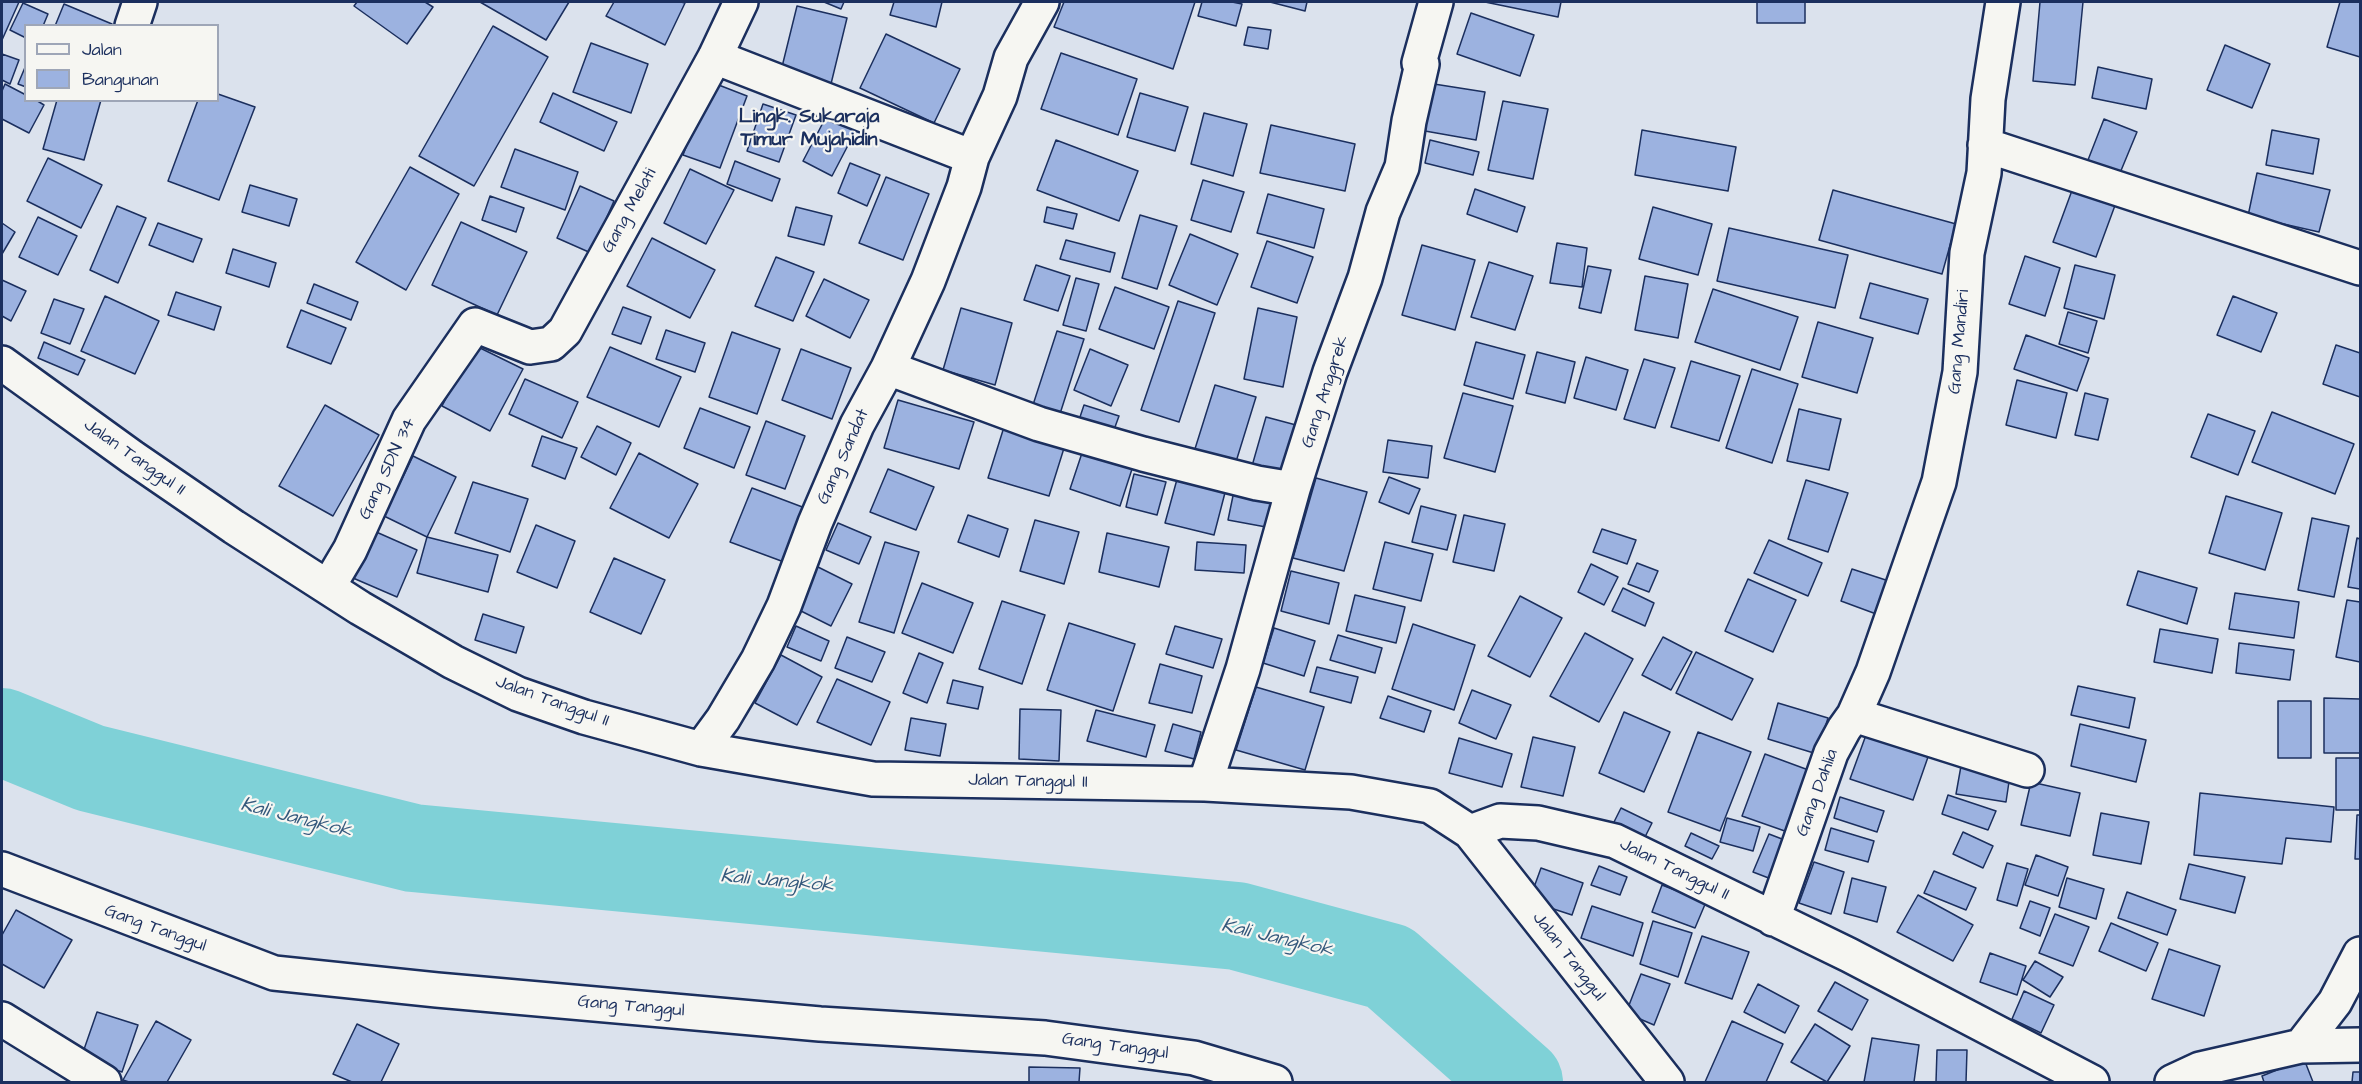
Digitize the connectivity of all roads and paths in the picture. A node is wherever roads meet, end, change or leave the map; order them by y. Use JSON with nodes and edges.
{"nodes":[{"id":1,"x":140,"y":2,"type":"edge"},
{"id":2,"x":741,"y":2,"type":"edge"},
{"id":3,"x":1436,"y":2,"type":"edge"},
{"id":4,"x":2003,"y":2,"type":"edge"},
{"id":5,"x":1036,"y":15,"type":"edge"},
{"id":6,"x":133,"y":24,"type":"edge"},
{"id":7,"x":715,"y":57,"type":"junction"},
{"id":8,"x":1985,"y":145,"type":"junction"},
{"id":9,"x":972,"y":157,"type":"junction"},
{"id":10,"x":2361,"y":268,"type":"edge"},
{"id":11,"x":475,"y":325,"type":"joint"},
{"id":12,"x":2,"y":363,"type":"edge"},
{"id":13,"x":888,"y":368,"type":"junction"},
{"id":14,"x":1293,"y":489,"type":"junction"},
{"id":15,"x":328,"y":587,"type":"junction"},
{"id":16,"x":1872,"y":672,"type":"joint"},
{"id":17,"x":1854,"y":716,"type":"junction"},
{"id":18,"x":701,"y":749,"type":"junction"},
{"id":19,"x":2027,"y":770,"type":"dead end"},
{"id":20,"x":1205,"y":784,"type":"junction"},
{"id":21,"x":1470,"y":832,"type":"junction"},
{"id":22,"x":2,"y":869,"type":"edge"},
{"id":23,"x":1773,"y":919,"type":"junction"},
{"id":24,"x":2361,"y":954,"type":"edge"},
{"id":25,"x":2,"y":1019,"type":"edge"},
{"id":26,"x":2361,"y":1045,"type":"edge"},
{"id":27,"x":2301,"y":1046,"type":"junction"},
{"id":28,"x":104,"y":1083,"type":"edge"},
{"id":29,"x":1275,"y":1083,"type":"edge"},
{"id":30,"x":1667,"y":1083,"type":"edge"},
{"id":31,"x":2092,"y":1083,"type":"edge"},
{"id":32,"x":2172,"y":1083,"type":"edge"}],
"edges":[{"from":1,"to":6,"type":"street"},
{"from":2,"to":7,"type":"street","name":"Gang Melati"},
{"from":3,"to":14,"type":"street","name":"Gang Anggrek"},
{"from":4,"to":8,"type":"street","name":"Gang Mandiri"},
{"from":5,"to":9,"type":"street","name":"Gang Sandat"},
{"from":7,"to":9,"type":"street"},
{"from":7,"to":11,"type":"street","name":"Gang Melati"},
{"from":8,"to":10,"type":"street"},
{"from":8,"to":16,"type":"street","name":"Gang Mandiri"},
{"from":9,"to":13,"type":"street","name":"Gang Sandat"},
{"from":11,"to":15,"type":"street","name":"Gang SDN 34"},
{"from":12,"to":15,"type":"street","name":"Jalan Tanggul II"},
{"from":13,"to":14,"type":"street"},
{"from":13,"to":18,"type":"street","name":"Gang Sandat"},
{"from":14,"to":20,"type":"street","name":"Gang Anggrek"},
{"from":15,"to":18,"type":"street","name":"Jalan Tanggul II"},
{"from":16,"to":17,"type":"street","name":"Gang Dahlia"},
{"from":17,"to":19,"type":"street"},
{"from":17,"to":23,"type":"street","name":"Gang Dahlia"},
{"from":18,"to":20,"type":"street","name":"Jalan Tanggul II"},
{"from":20,"to":21,"type":"street","name":"Jalan Tanggul II"},
{"from":21,"to":23,"type":"street","name":"Jalan Tanggul II"},
{"from":21,"to":30,"type":"street","name":"Jalan Tanggul"},
{"from":22,"to":29,"type":"street","name":"Gang Tanggul"},
{"from":23,"to":31,"type":"street","name":"Jalan Tanggul II"},
{"from":24,"to":27,"type":"street"},
{"from":25,"to":28,"type":"street"},
{"from":26,"to":27,"type":"street"},
{"from":27,"to":32,"type":"street"}]}
